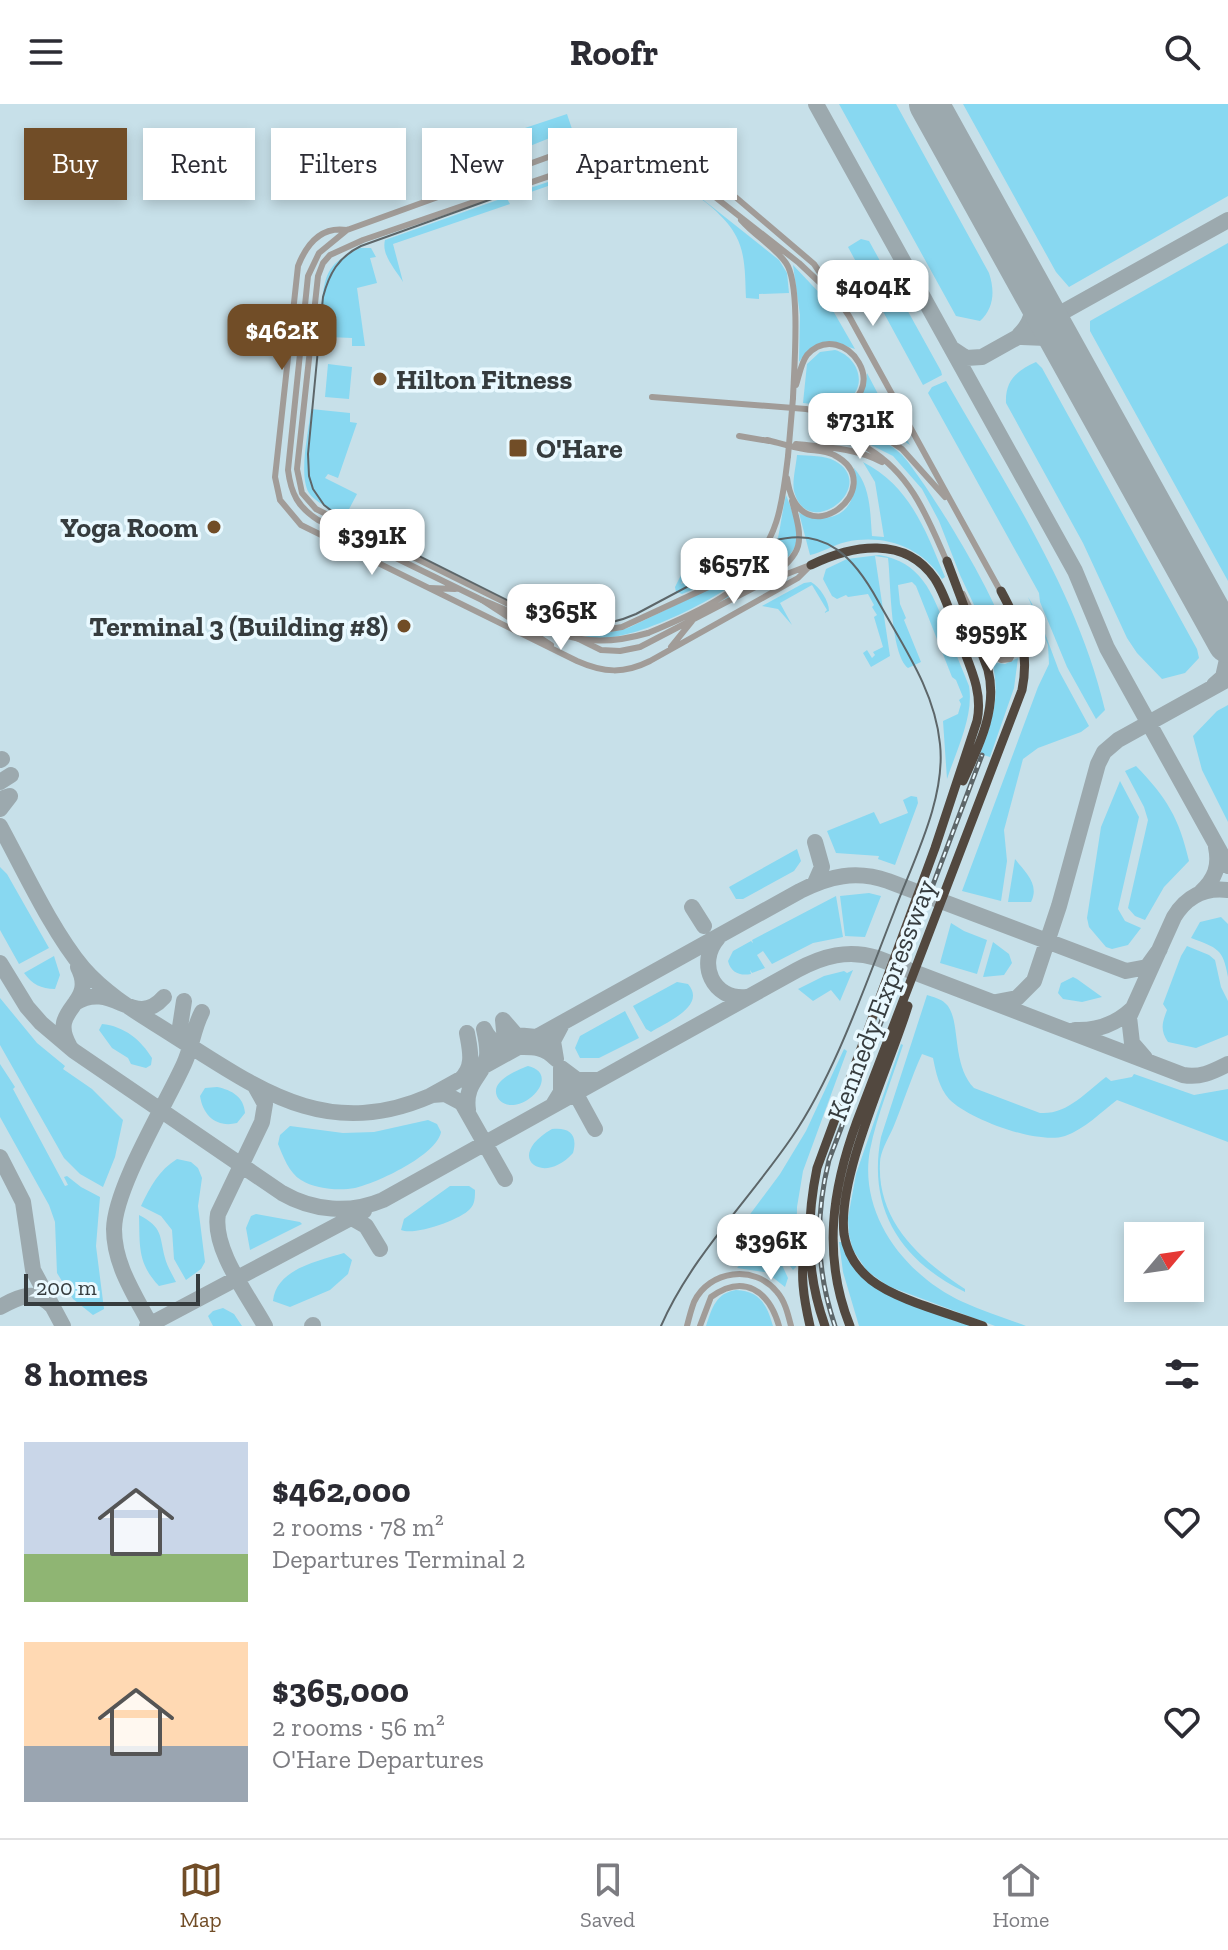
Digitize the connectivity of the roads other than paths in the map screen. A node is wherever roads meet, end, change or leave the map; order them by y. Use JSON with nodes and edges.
{"nodes":[{"id":1,"x":737,"y":215,"type":"junction"},
{"id":2,"x":347,"y":230,"type":"junction"},
{"id":3,"x":295,"y":286,"type":"junction"},
{"id":4,"x":842,"y":304,"type":"junction"},
{"id":5,"x":301,"y":327,"type":"junction"},
{"id":6,"x":794,"y":390,"type":"junction"},
{"id":7,"x":652,"y":397,"type":"dead end"},
{"id":8,"x":828,"y":412,"type":"junction"},
{"id":9,"x":291,"y":429,"type":"junction"},
{"id":10,"x":828,"y":431,"type":"dead end"},
{"id":11,"x":739,"y":436,"type":"dead end"},
{"id":12,"x":767,"y":440,"type":"junction"},
{"id":13,"x":277,"y":458,"type":"junction"},
{"id":14,"x":787,"y":467,"type":"junction"},
{"id":15,"x":901,"y":476,"type":"junction"},
{"id":16,"x":789,"y":493,"type":"junction"},
{"id":17,"x":959,"y":516,"type":"junction"},
{"id":18,"x":773,"y":535,"type":"junction"},
{"id":19,"x":359,"y":540,"type":"junction"},
{"id":20,"x":330,"y":541,"type":"junction"},
{"id":21,"x":947,"y":561,"type":"junction"},
{"id":22,"x":811,"y":565,"type":"junction"},
{"id":23,"x":761,"y":584,"type":"junction"},
{"id":24,"x":426,"y":587,"type":"junction"},
{"id":25,"x":458,"y":589,"type":"junction"},
{"id":26,"x":1001,"y":591,"type":"junction"},
{"id":27,"x":482,"y":600,"type":"junction"},
{"id":28,"x":694,"y":618,"type":"junction"},
{"id":29,"x":559,"y":628,"type":"junction"},
{"id":30,"x":666,"y":652,"type":"junction"},
{"id":31,"x":577,"y":661,"type":"junction"},
{"id":32,"x":945,"y":820,"type":"junction"},
{"id":33,"x":929,"y":938,"type":"junction"},
{"id":34,"x":808,"y":1238,"type":"junction"},
{"id":35,"x":687,"y":1326,"type":"edge"},
{"id":36,"x":700,"y":1326,"type":"edge"},
{"id":37,"x":779,"y":1326,"type":"edge"},
{"id":38,"x":791,"y":1326,"type":"edge"},
{"id":39,"x":810,"y":1326,"type":"edge"},
{"id":40,"x":825,"y":1326,"type":"edge"},
{"id":41,"x":850,"y":1326,"type":"edge"},
{"id":42,"x":983,"y":1326,"type":"edge"}],
"edges":[{"from":1,"to":4,"type":"street"},
{"from":1,"to":6,"type":"street"},
{"from":1,"to":29,"type":"street"},
{"from":2,"to":3,"type":"street"},
{"from":2,"to":4,"type":"street"},
{"from":2,"to":5,"type":"street"},
{"from":3,"to":5,"type":"street"},
{"from":3,"to":13,"type":"street"},
{"from":4,"to":17,"type":"street"},
{"from":5,"to":9,"type":"street"},
{"from":6,"to":8,"type":"street"},
{"from":6,"to":14,"type":"street","bridge":true},
{"from":7,"to":8,"type":"street"},
{"from":8,"to":17,"type":"street"},
{"from":9,"to":13,"type":"street"},
{"from":9,"to":19,"type":"street"},
{"from":10,"to":15,"type":"street"},
{"from":11,"to":12,"type":"street"},
{"from":12,"to":15,"type":"street"},
{"from":12,"to":16,"type":"street"},
{"from":13,"to":20,"type":"street"},
{"from":14,"to":16,"type":"street"},
{"from":14,"to":18,"type":"street"},
{"from":15,"to":21,"type":"street"},
{"from":16,"to":23,"type":"street"},
{"from":17,"to":26,"type":"street"},
{"from":18,"to":27,"type":"street","bridge":true},
{"from":18,"to":29,"type":"street"},
{"from":19,"to":20,"type":"street"},
{"from":19,"to":25,"type":"street"},
{"from":20,"to":24,"type":"street"},
{"from":21,"to":26,"type":"street"},
{"from":21,"to":32,"type":"highway"},
{"from":22,"to":23,"type":"street"},
{"from":22,"to":30,"type":"street"},
{"from":22,"to":32,"type":"highway"},
{"from":23,"to":28,"type":"street"},
{"from":24,"to":25,"type":"street"},
{"from":24,"to":31,"type":"street"},
{"from":25,"to":27,"type":"street"},
{"from":26,"to":33,"type":"highway","name":"Kennedy Expressway"},
{"from":27,"to":31,"type":"street","bridge":true},
{"from":28,"to":29,"type":"street"},
{"from":28,"to":30,"type":"street"},
{"from":30,"to":31,"type":"street"},
{"from":32,"to":34,"type":"highway","name":"Kennedy Expressway"},
{"from":33,"to":41,"type":"highway","name":"Kennedy Expressway"},
{"from":33,"to":42,"type":"highway"},
{"from":34,"to":39,"type":"highway"},
{"from":34,"to":40,"type":"highway","name":"Kennedy Expressway"},
{"from":35,"to":38,"type":"street"},
{"from":36,"to":37,"type":"street"}]}
